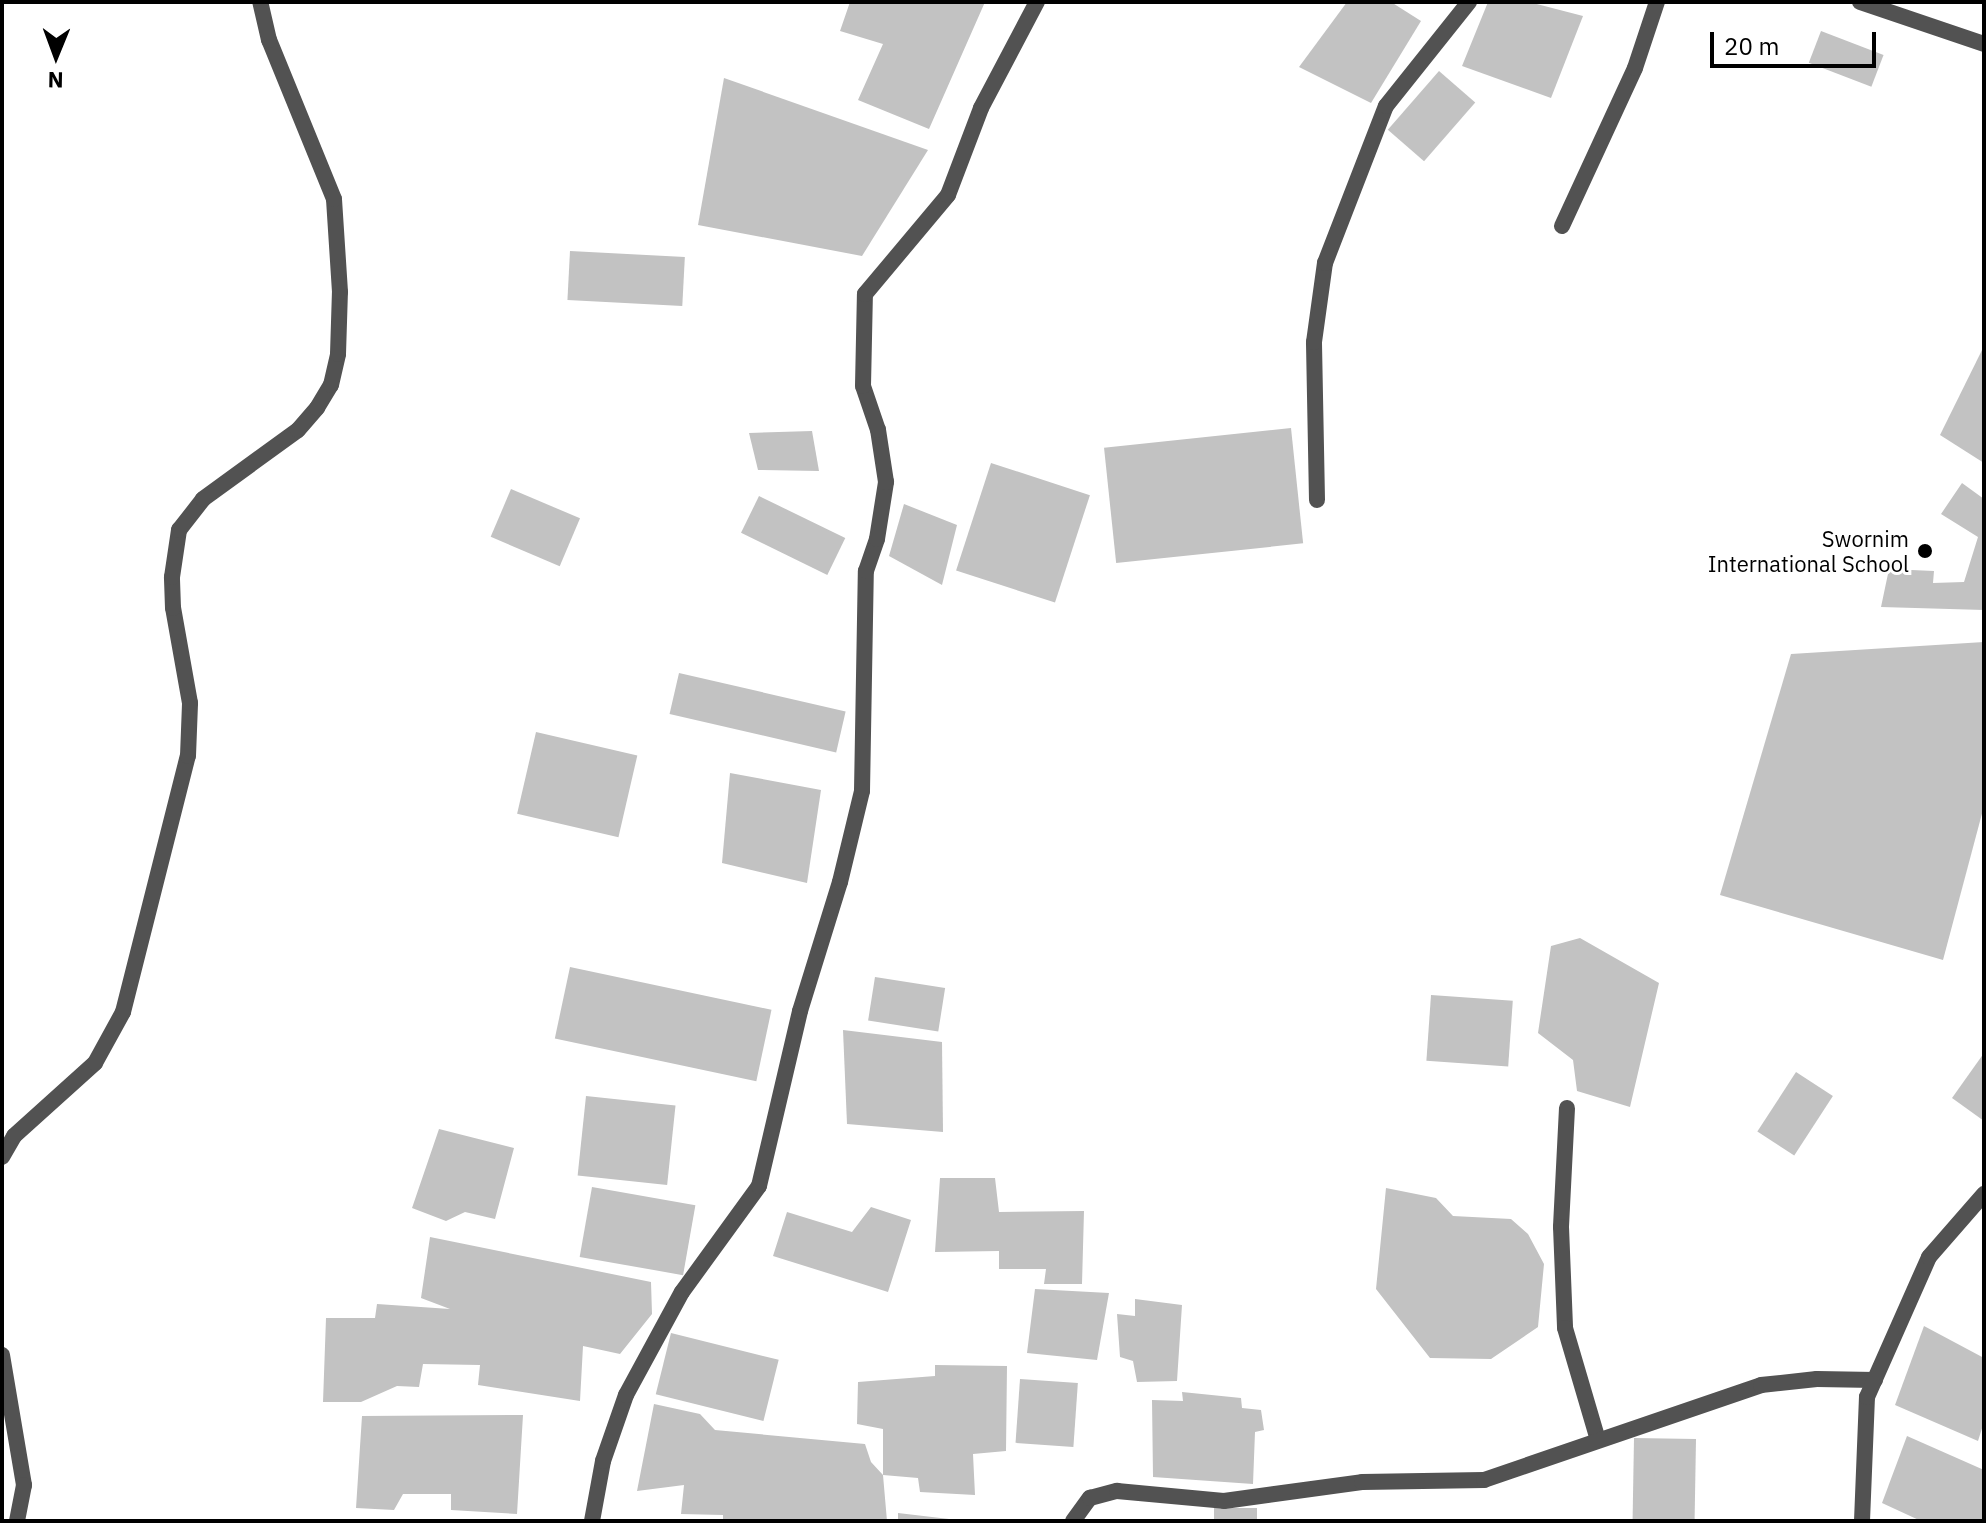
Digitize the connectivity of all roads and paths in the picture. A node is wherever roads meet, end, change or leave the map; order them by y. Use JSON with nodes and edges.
{"nodes":[{"id":1,"x":260,"y":2,"type":"edge"},
{"id":2,"x":1037,"y":2,"type":"edge"},
{"id":3,"x":1469,"y":2,"type":"edge"},
{"id":4,"x":1657,"y":2,"type":"edge"},
{"id":5,"x":1860,"y":2,"type":"edge"},
{"id":6,"x":1984,"y":44,"type":"edge"},
{"id":7,"x":1562,"y":226,"type":"dead end"},
{"id":8,"x":1317,"y":500,"type":"dead end"},
{"id":9,"x":1567,"y":1108,"type":"dead end"},
{"id":10,"x":2,"y":1157,"type":"edge"},
{"id":11,"x":1984,"y":1194,"type":"edge"},
{"id":12,"x":2,"y":1355,"type":"edge"},
{"id":13,"x":1875,"y":1380,"type":"junction"},
{"id":14,"x":1598,"y":1440,"type":"junction"},
{"id":15,"x":17,"y":1521,"type":"edge"},
{"id":16,"x":592,"y":1521,"type":"edge"},
{"id":17,"x":1073,"y":1521,"type":"edge"},
{"id":18,"x":1862,"y":1521,"type":"edge"}],
"edges":[{"from":1,"to":10,"type":"street"},
{"from":2,"to":16,"type":"street"},
{"from":3,"to":8,"type":"street"},
{"from":4,"to":7,"type":"street"},
{"from":5,"to":6,"type":"street"},
{"from":9,"to":14,"type":"street"},
{"from":11,"to":13,"type":"street"},
{"from":12,"to":15,"type":"street"},
{"from":13,"to":14,"type":"street"},
{"from":13,"to":18,"type":"street"},
{"from":14,"to":17,"type":"street"}]}
